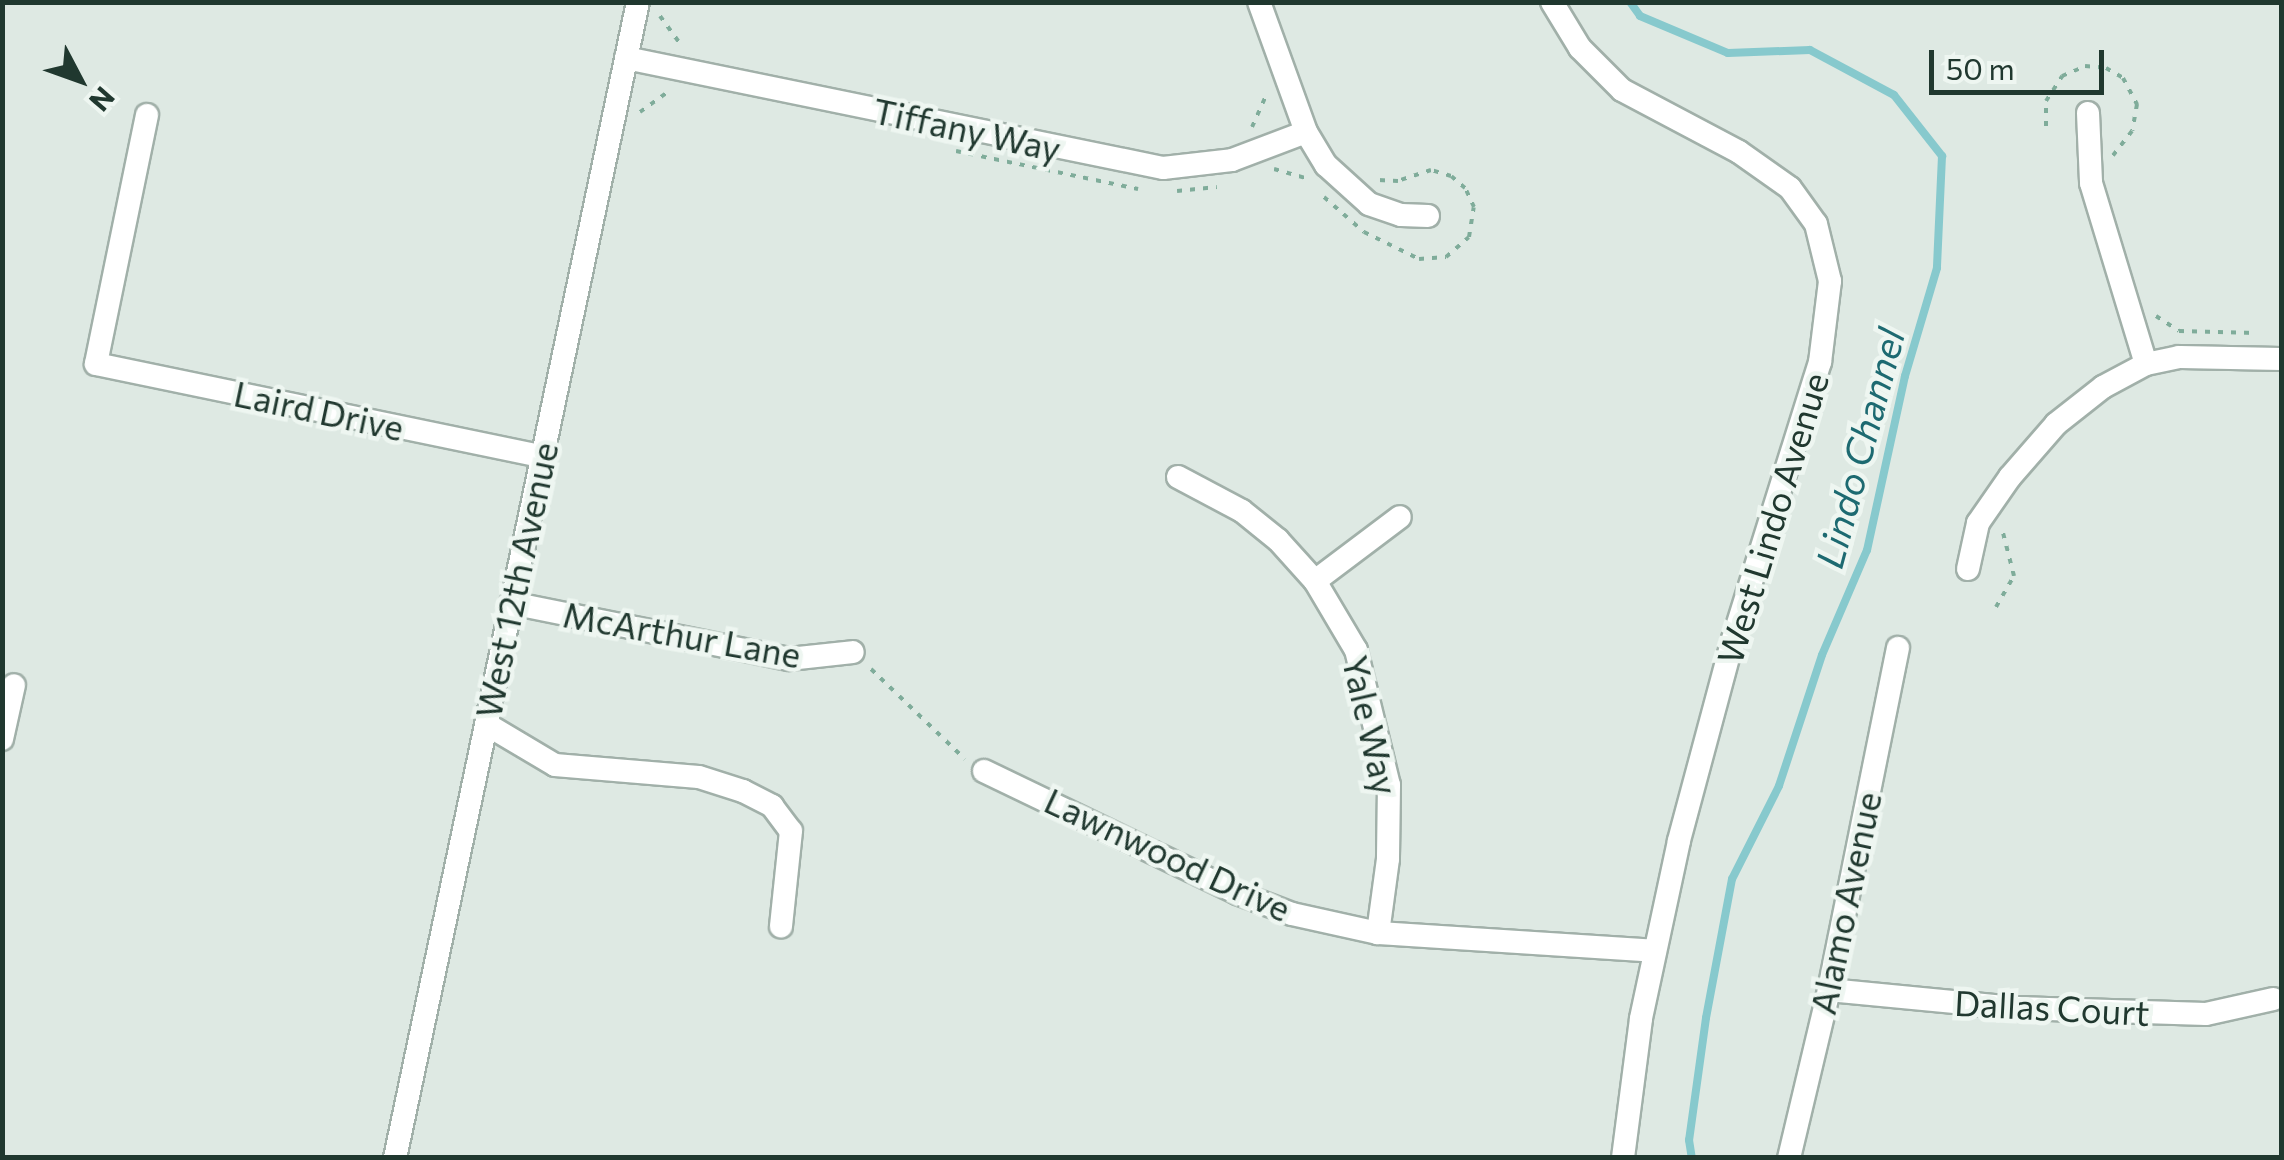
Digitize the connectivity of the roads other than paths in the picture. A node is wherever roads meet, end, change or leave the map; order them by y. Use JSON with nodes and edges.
{"nodes":[{"id":1,"x":638,"y":2,"type":"edge"},
{"id":2,"x":1259,"y":2,"type":"edge"},
{"id":3,"x":1552,"y":2,"type":"edge"},
{"id":4,"x":626,"y":58,"type":"junction"},
{"id":5,"x":2088,"y":113,"type":"dead end"},
{"id":6,"x":148,"y":115,"type":"dead end"},
{"id":7,"x":1306,"y":132,"type":"junction"},
{"id":8,"x":1428,"y":216,"type":"dead end"},
{"id":9,"x":2282,"y":359,"type":"edge"},
{"id":10,"x":2146,"y":364,"type":"junction"},
{"id":11,"x":542,"y":456,"type":"junction"},
{"id":12,"x":1178,"y":477,"type":"dead end"},
{"id":13,"x":1400,"y":517,"type":"dead end"},
{"id":14,"x":1968,"y":569,"type":"dead end"},
{"id":15,"x":1314,"y":582,"type":"junction"},
{"id":16,"x":512,"y":603,"type":"junction"},
{"id":17,"x":1898,"y":648,"type":"dead end"},
{"id":18,"x":853,"y":652,"type":"road end"},
{"id":19,"x":14,"y":685,"type":"dead end"},
{"id":20,"x":486,"y":724,"type":"junction"},
{"id":21,"x":2,"y":739,"type":"edge"},
{"id":22,"x":984,"y":770,"type":"road end"},
{"id":23,"x":781,"y":926,"type":"dead end"},
{"id":24,"x":1378,"y":933,"type":"junction"},
{"id":25,"x":1654,"y":951,"type":"junction"},
{"id":26,"x":1829,"y":990,"type":"junction"},
{"id":27,"x":2274,"y":998,"type":"dead end"},
{"id":28,"x":396,"y":1158,"type":"edge"},
{"id":29,"x":1624,"y":1158,"type":"edge"},
{"id":30,"x":1788,"y":1158,"type":"edge"}],
"edges":[{"from":1,"to":4,"type":"street","name":"West 12th Avenue"},
{"from":2,"to":7,"type":"street"},
{"from":3,"to":25,"type":"street","name":"West Lindo Avenue"},
{"from":4,"to":7,"type":"street","name":"Tiffany Way"},
{"from":4,"to":11,"type":"street","name":"West 12th Avenue"},
{"from":5,"to":10,"type":"street"},
{"from":6,"to":11,"type":"street","name":"Laird Drive"},
{"from":7,"to":8,"type":"street"},
{"from":9,"to":10,"type":"street"},
{"from":10,"to":14,"type":"street"},
{"from":11,"to":16,"type":"street","name":"West 12th Avenue"},
{"from":12,"to":15,"type":"street","name":"Yale Way"},
{"from":13,"to":15,"type":"street"},
{"from":15,"to":24,"type":"street","name":"Yale Way"},
{"from":16,"to":18,"type":"street","name":"McArthur Lane"},
{"from":16,"to":20,"type":"street","name":"West 12th Avenue"},
{"from":17,"to":26,"type":"street","name":"Alamo Avenue"},
{"from":19,"to":21,"type":"street"},
{"from":20,"to":23,"type":"street"},
{"from":20,"to":28,"type":"street","name":"West 12th Avenue"},
{"from":22,"to":24,"type":"street","name":"Lawnwood Drive"},
{"from":24,"to":25,"type":"street","name":"Lawnwood Drive"},
{"from":25,"to":29,"type":"street","name":"West Lindo Avenue"},
{"from":26,"to":27,"type":"street","name":"Dallas Court"},
{"from":26,"to":30,"type":"street","name":"Alamo Avenue"}]}
